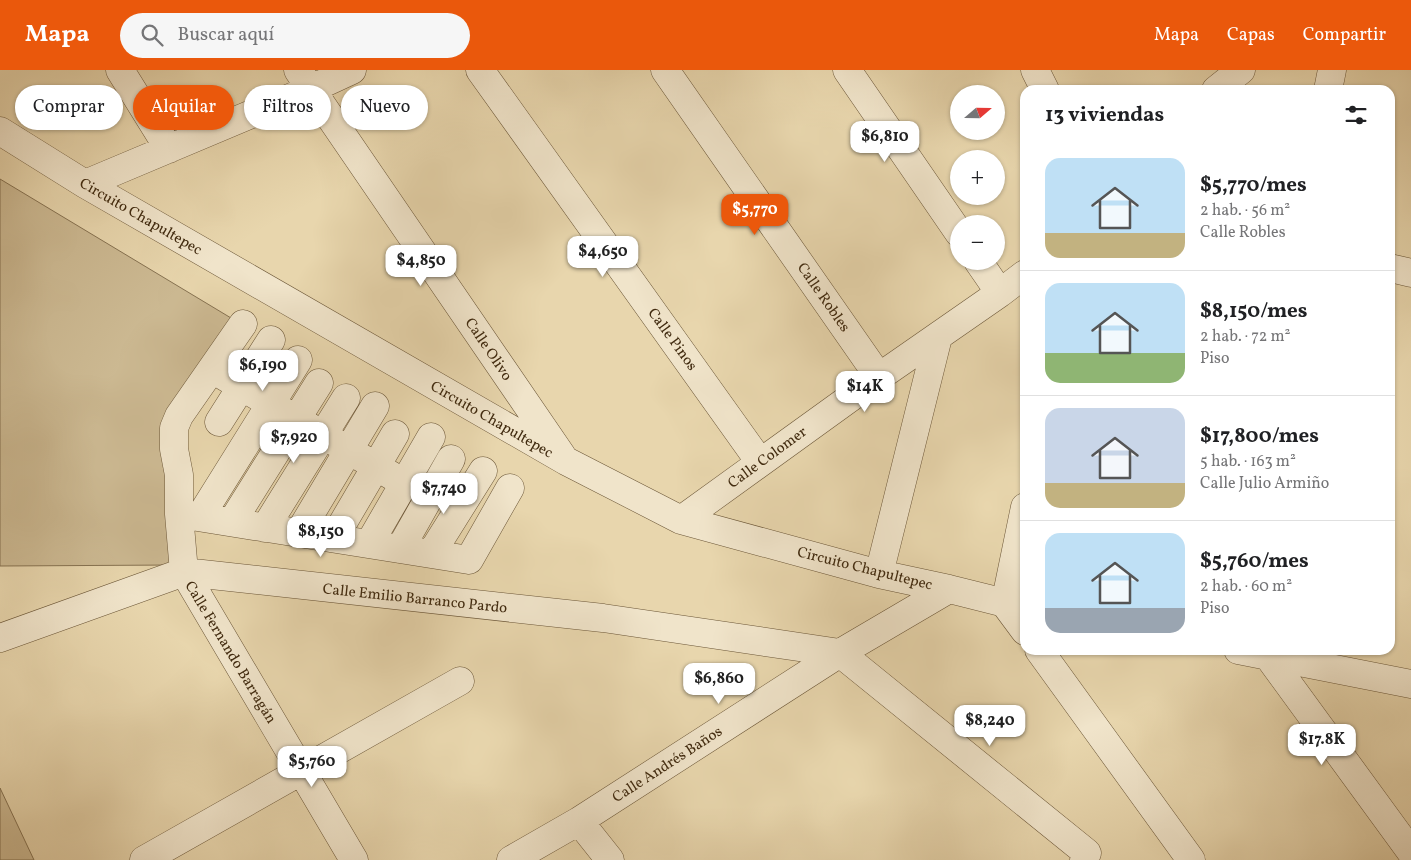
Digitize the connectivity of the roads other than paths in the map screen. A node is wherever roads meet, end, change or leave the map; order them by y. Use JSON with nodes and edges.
{"nodes":[{"id":1,"x":120,"y":70,"type":"edge"},
{"id":2,"x":352,"y":70,"type":"edge"},
{"id":3,"x":480,"y":70,"type":"edge"},
{"id":4,"x":665,"y":70,"type":"edge"},
{"id":5,"x":847,"y":70,"type":"edge"},
{"id":6,"x":1035,"y":70,"type":"edge"},
{"id":7,"x":1241,"y":70,"type":"edge"},
{"id":8,"x":1332,"y":70,"type":"edge"},
{"id":9,"x":304,"y":80,"type":"edge"},
{"id":10,"x":1042,"y":85,"type":"edge"},
{"id":11,"x":1222,"y":85,"type":"edge"},
{"id":12,"x":1329,"y":85,"type":"edge"},
{"id":13,"x":0,"y":131,"type":"edge"},
{"id":14,"x":169,"y":149,"type":"junction"},
{"id":15,"x":85,"y":184,"type":"junction"},
{"id":16,"x":950,"y":220,"type":"edge"},
{"id":17,"x":1395,"y":269,"type":"edge"},
{"id":18,"x":984,"y":270,"type":"edge"},
{"id":19,"x":1411,"y":273,"type":"edge"},
{"id":20,"x":1020,"y":278,"type":"edge"},
{"id":21,"x":1000,"y":293,"type":"junction"},
{"id":22,"x":243,"y":324,"type":"dead end"},
{"id":23,"x":938,"y":337,"type":"junction"},
{"id":24,"x":271,"y":340,"type":"dead end"},
{"id":25,"x":298,"y":360,"type":"dead end"},
{"id":26,"x":212,"y":369,"type":"junction"},
{"id":27,"x":879,"y":377,"type":"junction"},
{"id":28,"x":319,"y":383,"type":"dead end"},
{"id":29,"x":242,"y":387,"type":"junction"},
{"id":30,"x":346,"y":398,"type":"dead end"},
{"id":31,"x":271,"y":404,"type":"junction"},
{"id":32,"x":376,"y":406,"type":"dead end"},
{"id":33,"x":297,"y":419,"type":"junction"},
{"id":34,"x":220,"y":422,"type":"dead end"},
{"id":35,"x":395,"y":434,"type":"dead end"},
{"id":36,"x":323,"y":435,"type":"junction"},
{"id":37,"x":431,"y":437,"type":"dead end"},
{"id":38,"x":349,"y":450,"type":"junction"},
{"id":39,"x":451,"y":460,"type":"dead end"},
{"id":40,"x":566,"y":461,"type":"junction"},
{"id":41,"x":760,"y":462,"type":"junction"},
{"id":42,"x":376,"y":466,"type":"junction"},
{"id":43,"x":483,"y":471,"type":"dead end"},
{"id":44,"x":404,"y":483,"type":"junction"},
{"id":45,"x":510,"y":488,"type":"dead end"},
{"id":46,"x":190,"y":515,"type":"junction"},
{"id":47,"x":681,"y":520,"type":"junction"},
{"id":48,"x":232,"y":522,"type":"junction"},
{"id":49,"x":265,"y":528,"type":"junction"},
{"id":50,"x":299,"y":533,"type":"junction"},
{"id":51,"x":334,"y":538,"type":"junction"},
{"id":52,"x":369,"y":544,"type":"junction"},
{"id":53,"x":400,"y":549,"type":"junction"},
{"id":54,"x":431,"y":554,"type":"junction"},
{"id":55,"x":1020,"y":557,"type":"edge"},
{"id":56,"x":184,"y":572,"type":"junction"},
{"id":57,"x":879,"y":574,"type":"junction"},
{"id":58,"x":950,"y":588,"type":"junction"},
{"id":59,"x":1015,"y":606,"type":"edge"},
{"id":60,"x":1020,"y":618,"type":"edge"},
{"id":61,"x":0,"y":638,"type":"edge"},
{"id":62,"x":840,"y":653,"type":"junction"},
{"id":63,"x":1043,"y":655,"type":"edge"},
{"id":64,"x":1263,"y":655,"type":"edge"},
{"id":65,"x":1268,"y":656,"type":"junction"},
{"id":66,"x":460,"y":681,"type":"dead end"},
{"id":67,"x":1411,"y":684,"type":"edge"},
{"id":68,"x":301,"y":770,"type":"junction"},
{"id":69,"x":579,"y":821,"type":"junction"},
{"id":70,"x":1411,"y":852,"type":"edge"},
{"id":71,"x":144,"y":860,"type":"edge"},
{"id":72,"x":354,"y":860,"type":"edge"},
{"id":73,"x":511,"y":860,"type":"edge"},
{"id":74,"x":610,"y":860,"type":"edge"},
{"id":75,"x":1084,"y":860,"type":"edge"},
{"id":76,"x":1191,"y":860,"type":"edge"}],
"edges":[{"from":1,"to":14,"type":"street"},
{"from":2,"to":9,"type":"street"},
{"from":3,"to":41,"type":"street","name":"Calle Pinos"},
{"from":4,"to":27,"type":"street","name":"Calle Robles"},
{"from":5,"to":16,"type":"street"},
{"from":6,"to":10,"type":"street"},
{"from":7,"to":11,"type":"street"},
{"from":8,"to":12,"type":"street"},
{"from":9,"to":14,"type":"street"},
{"from":9,"to":40,"type":"street","name":"Calle Olivo"},
{"from":13,"to":15,"type":"street","name":"Circuito Chapultepec"},
{"from":14,"to":15,"type":"street"},
{"from":15,"to":40,"type":"street","name":"Circuito Chapultepec"},
{"from":17,"to":19,"type":"street"},
{"from":18,"to":21,"type":"street"},
{"from":20,"to":21,"type":"street","name":"Calle Colomer"},
{"from":21,"to":23,"type":"street","name":"Calle Colomer"},
{"from":22,"to":26,"type":"street"},
{"from":23,"to":27,"type":"street","name":"Calle Colomer"},
{"from":23,"to":57,"type":"street"},
{"from":24,"to":29,"type":"street"},
{"from":25,"to":31,"type":"street"},
{"from":26,"to":29,"type":"street"},
{"from":26,"to":46,"type":"street"},
{"from":27,"to":41,"type":"street","name":"Calle Colomer"},
{"from":28,"to":33,"type":"street"},
{"from":29,"to":31,"type":"street"},
{"from":29,"to":34,"type":"street"},
{"from":30,"to":36,"type":"street"},
{"from":31,"to":33,"type":"street"},
{"from":31,"to":46,"type":"street"},
{"from":32,"to":38,"type":"street"},
{"from":33,"to":36,"type":"street"},
{"from":33,"to":48,"type":"street"},
{"from":35,"to":42,"type":"street"},
{"from":36,"to":38,"type":"street"},
{"from":36,"to":49,"type":"street"},
{"from":37,"to":44,"type":"street"},
{"from":38,"to":42,"type":"street"},
{"from":38,"to":50,"type":"street"},
{"from":39,"to":53,"type":"street"},
{"from":40,"to":47,"type":"street","name":"Circuito Chapultepec"},
{"from":41,"to":47,"type":"street","name":"Calle Colomer"},
{"from":42,"to":44,"type":"street"},
{"from":42,"to":51,"type":"street"},
{"from":43,"to":54,"type":"street"},
{"from":44,"to":52,"type":"street"},
{"from":45,"to":54,"type":"street"},
{"from":46,"to":48,"type":"street"},
{"from":46,"to":56,"type":"street"},
{"from":47,"to":57,"type":"street","name":"Circuito Chapultepec"},
{"from":48,"to":49,"type":"street"},
{"from":49,"to":50,"type":"street"},
{"from":50,"to":51,"type":"street"},
{"from":51,"to":52,"type":"street"},
{"from":52,"to":53,"type":"street"},
{"from":53,"to":54,"type":"street"},
{"from":55,"to":59,"type":"street"},
{"from":56,"to":61,"type":"street","name":"Calle Emilio Barranco Pardo"},
{"from":56,"to":62,"type":"street","name":"Calle Emilio Barranco Pardo"},
{"from":56,"to":68,"type":"street","name":"Calle Fernando Barragán"},
{"from":57,"to":58,"type":"street","name":"Circuito Chapultepec"},
{"from":58,"to":59,"type":"street","name":"Circuito Chapultepec"},
{"from":58,"to":62,"type":"street","name":"Calle Andrés Baños"},
{"from":59,"to":60,"type":"street"},
{"from":62,"to":69,"type":"street","name":"Calle Andrés Baños"},
{"from":62,"to":75,"type":"street"},
{"from":63,"to":76,"type":"street"},
{"from":64,"to":65,"type":"street"},
{"from":65,"to":67,"type":"street"},
{"from":65,"to":70,"type":"street"},
{"from":66,"to":68,"type":"street"},
{"from":68,"to":71,"type":"street"},
{"from":68,"to":72,"type":"street","name":"Calle Fernando Barragán"},
{"from":69,"to":73,"type":"street","name":"Calle Andrés Baños"},
{"from":69,"to":74,"type":"street"}]}
